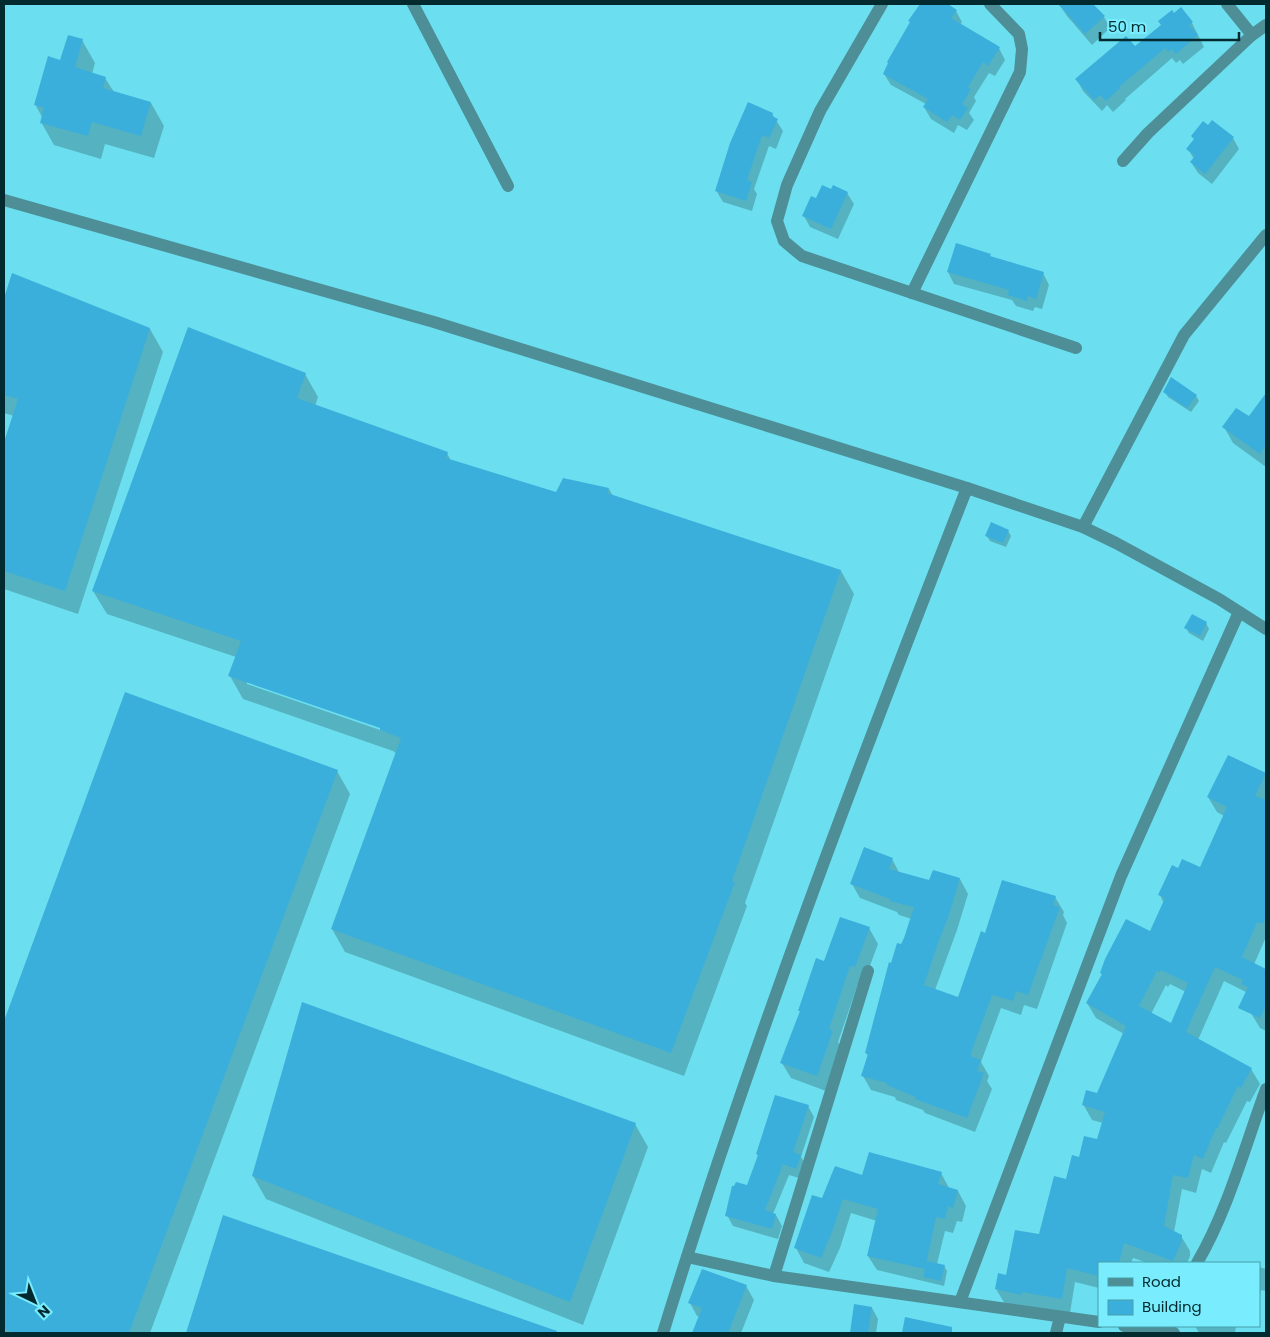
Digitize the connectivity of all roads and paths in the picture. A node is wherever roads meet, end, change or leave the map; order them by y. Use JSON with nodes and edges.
{"nodes":[{"id":1,"x":413,"y":4,"type":"edge"},
{"id":2,"x":882,"y":4,"type":"edge"},
{"id":3,"x":990,"y":4,"type":"edge"},
{"id":4,"x":1227,"y":4,"type":"edge"},
{"id":5,"x":1266,"y":26,"type":"edge"},
{"id":6,"x":1252,"y":35,"type":"junction"},
{"id":7,"x":1123,"y":161,"type":"dead end"},
{"id":8,"x":508,"y":186,"type":"dead end"},
{"id":9,"x":4,"y":200,"type":"edge"},
{"id":10,"x":1266,"y":235,"type":"edge"},
{"id":11,"x":912,"y":293,"type":"junction"},
{"id":12,"x":1076,"y":348,"type":"dead end"},
{"id":13,"x":967,"y":488,"type":"junction"},
{"id":14,"x":1083,"y":526,"type":"junction"},
{"id":15,"x":1239,"y":612,"type":"junction"},
{"id":16,"x":1266,"y":629,"type":"edge"},
{"id":17,"x":868,"y":970,"type":"dead end"},
{"id":18,"x":1266,"y":1089,"type":"edge"},
{"id":19,"x":687,"y":1257,"type":"junction"},
{"id":20,"x":1199,"y":1262,"type":"edge"},
{"id":21,"x":774,"y":1276,"type":"junction"},
{"id":22,"x":960,"y":1302,"type":"junction"},
{"id":23,"x":1060,"y":1317,"type":"junction"},
{"id":24,"x":1098,"y":1322,"type":"edge"},
{"id":25,"x":1142,"y":1327,"type":"edge"},
{"id":26,"x":1160,"y":1328,"type":"edge"},
{"id":27,"x":664,"y":1333,"type":"edge"},
{"id":28,"x":1056,"y":1333,"type":"edge"},
{"id":29,"x":1174,"y":1333,"type":"edge"}],
"edges":[{"from":1,"to":8,"type":"street"},
{"from":2,"to":11,"type":"street"},
{"from":3,"to":11,"type":"street"},
{"from":4,"to":6,"type":"street"},
{"from":5,"to":6,"type":"street"},
{"from":6,"to":7,"type":"street"},
{"from":9,"to":13,"type":"street"},
{"from":10,"to":14,"type":"street"},
{"from":11,"to":12,"type":"street"},
{"from":13,"to":14,"type":"street"},
{"from":13,"to":19,"type":"street"},
{"from":14,"to":15,"type":"street"},
{"from":15,"to":16,"type":"street"},
{"from":15,"to":22,"type":"street"},
{"from":17,"to":21,"type":"street"},
{"from":18,"to":20,"type":"street"},
{"from":19,"to":21,"type":"street"},
{"from":19,"to":27,"type":"street"},
{"from":21,"to":22,"type":"street"},
{"from":22,"to":23,"type":"street"},
{"from":23,"to":24,"type":"street"},
{"from":23,"to":28,"type":"street"},
{"from":25,"to":26,"type":"street"},
{"from":26,"to":29,"type":"street"}]}
